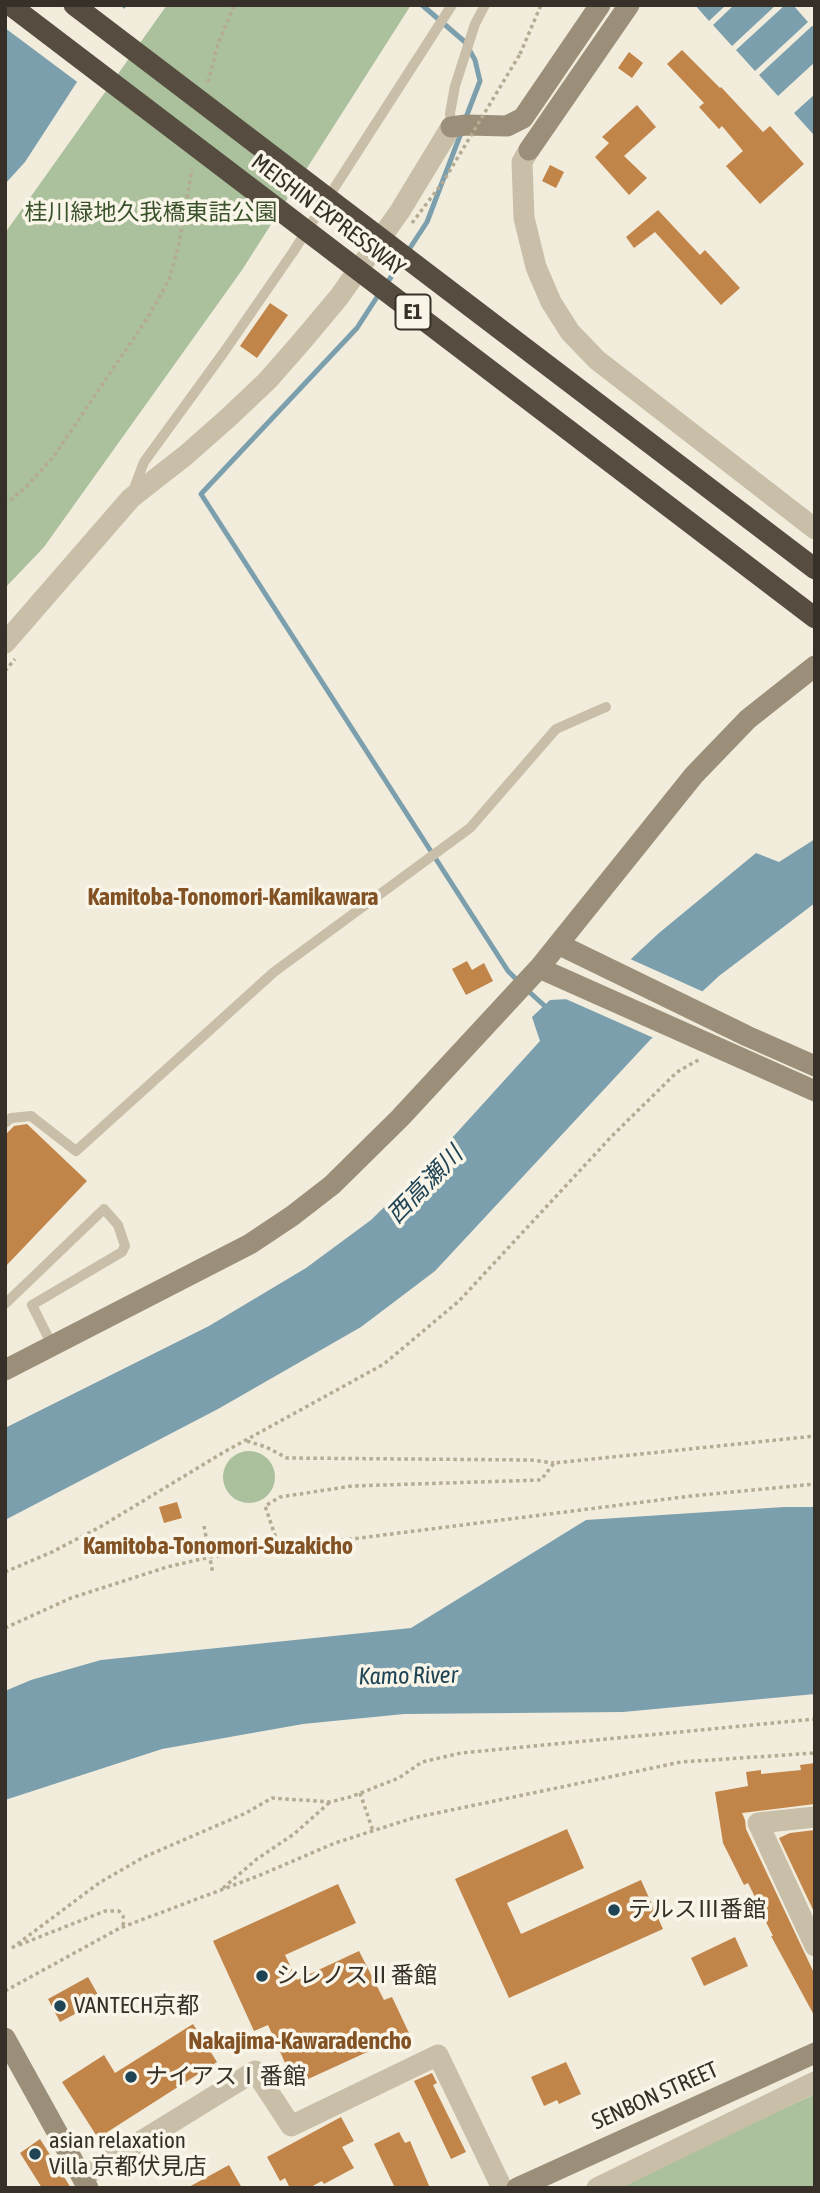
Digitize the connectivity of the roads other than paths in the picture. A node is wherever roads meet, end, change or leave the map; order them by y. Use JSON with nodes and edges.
{"nodes":[{"id":1,"x":10,"y":5,"type":"edge"},
{"id":2,"x":74,"y":5,"type":"edge"},
{"id":3,"x":452,"y":5,"type":"edge"},
{"id":4,"x":485,"y":5,"type":"edge"},
{"id":5,"x":600,"y":5,"type":"edge"},
{"id":6,"x":629,"y":5,"type":"edge"},
{"id":7,"x":451,"y":127,"type":"junction"},
{"id":8,"x":131,"y":498,"type":"junction"},
{"id":9,"x":815,"y":529,"type":"edge"},
{"id":10,"x":815,"y":569,"type":"edge"},
{"id":11,"x":815,"y":618,"type":"edge"},
{"id":12,"x":5,"y":643,"type":"edge"},
{"id":13,"x":815,"y":666,"type":"edge"},
{"id":14,"x":606,"y":707,"type":"dead end"},
{"id":15,"x":560,"y":944,"type":"junction"},
{"id":16,"x":539,"y":968,"type":"junction"},
{"id":17,"x":747,"y":1036,"type":"junction"},
{"id":18,"x":728,"y":1053,"type":"junction"},
{"id":19,"x":815,"y":1066,"type":"edge"},
{"id":20,"x":815,"y":1091,"type":"edge"},
{"id":21,"x":5,"y":1123,"type":"edge"},
{"id":22,"x":5,"y":1304,"type":"edge"},
{"id":23,"x":52,"y":1345,"type":"junction"},
{"id":24,"x":5,"y":1370,"type":"edge"},
{"id":25,"x":815,"y":1817,"type":"edge"},
{"id":26,"x":815,"y":1946,"type":"edge"},
{"id":27,"x":5,"y":2038,"type":"edge"},
{"id":28,"x":815,"y":2053,"type":"edge"},
{"id":29,"x":815,"y":2082,"type":"edge"},
{"id":30,"x":85,"y":2182,"type":"edge"},
{"id":31,"x":502,"y":2188,"type":"edge"},
{"id":32,"x":517,"y":2188,"type":"edge"},
{"id":33,"x":597,"y":2188,"type":"edge"}],
"edges":[{"from":1,"to":11,"type":"highway","name":"MEISHIN EXPRESSWAY","number":"E1","bridge":true},
{"from":2,"to":10,"type":"highway","name":"MEISHIN EXPRESSWAY","number":"E1","bridge":true},
{"from":3,"to":8,"type":"lane"},
{"from":4,"to":7,"type":"lane"},
{"from":5,"to":7,"type":"street"},
{"from":6,"to":9,"type":"street"},
{"from":7,"to":8,"type":"street"},
{"from":8,"to":12,"type":"street"},
{"from":13,"to":15,"type":"street"},
{"from":14,"to":21,"type":"lane"},
{"from":15,"to":16,"type":"street"},
{"from":15,"to":17,"type":"street"},
{"from":16,"to":18,"type":"street"},
{"from":16,"to":23,"type":"street"},
{"from":17,"to":18,"type":"street"},
{"from":17,"to":19,"type":"street"},
{"from":18,"to":20,"type":"street"},
{"from":22,"to":23,"type":"lane"},
{"from":23,"to":24,"type":"street"},
{"from":25,"to":26,"type":"street"},
{"from":27,"to":30,"type":"street"},
{"from":28,"to":32,"type":"street","name":"SENBON STREET"},
{"from":29,"to":33,"type":"street"},
{"from":30,"to":31,"type":"street"}]}
